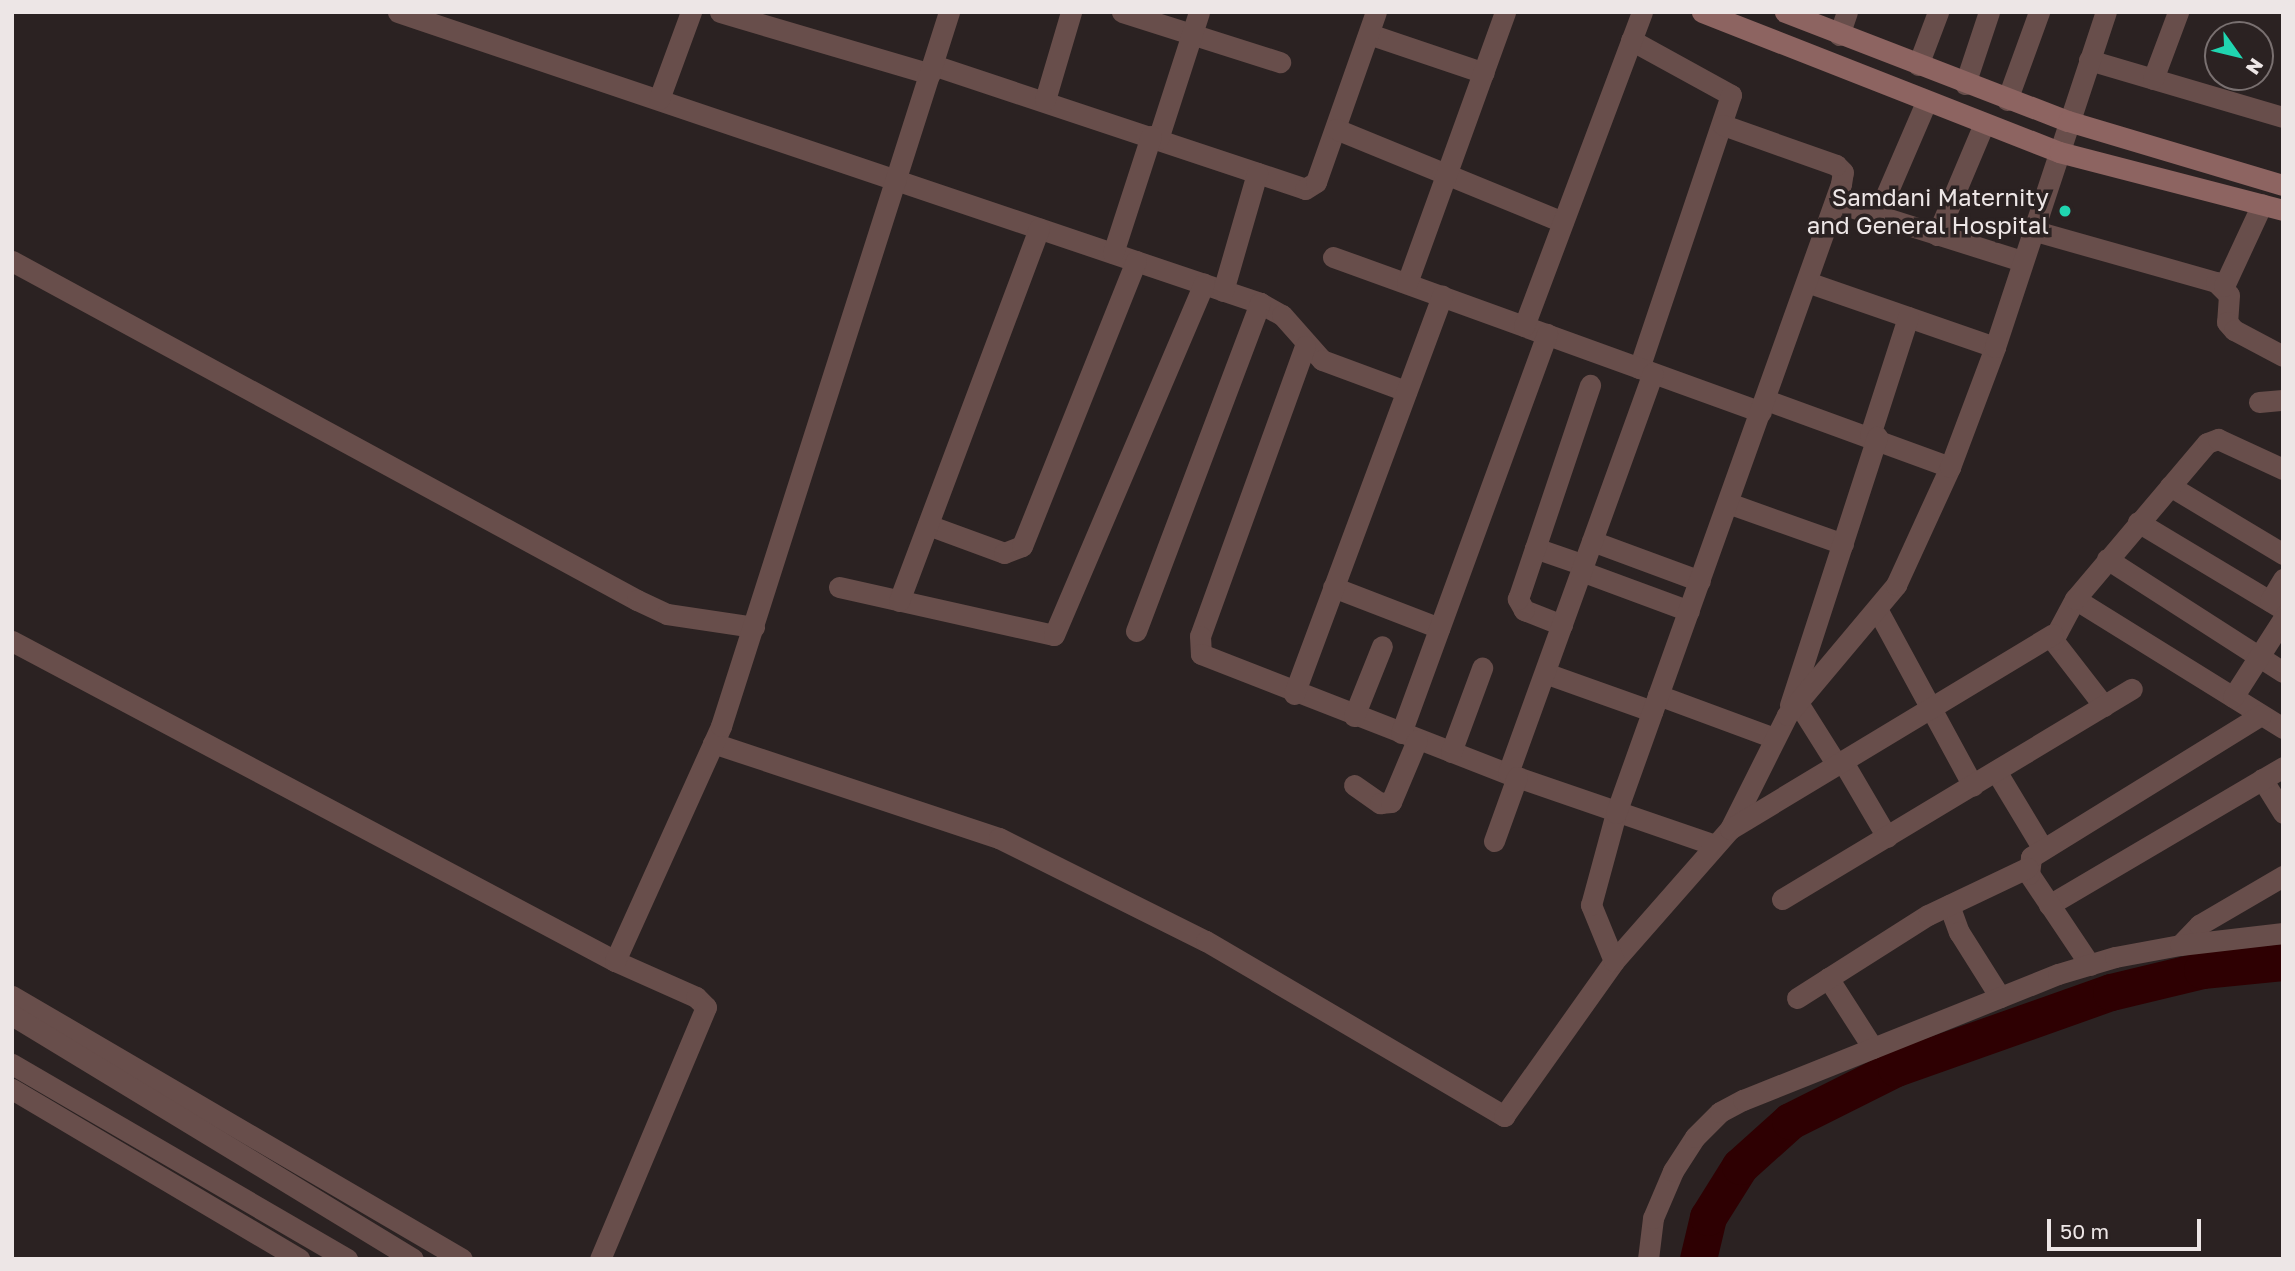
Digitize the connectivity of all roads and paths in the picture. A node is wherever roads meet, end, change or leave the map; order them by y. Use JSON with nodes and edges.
{"nodes":[{"id":1,"x":398,"y":12,"type":"edge"},
{"id":2,"x":691,"y":12,"type":"edge"},
{"id":3,"x":720,"y":12,"type":"edge"},
{"id":4,"x":949,"y":12,"type":"edge"},
{"id":5,"x":1071,"y":12,"type":"edge"},
{"id":6,"x":1122,"y":12,"type":"edge"},
{"id":7,"x":1376,"y":12,"type":"edge"},
{"id":8,"x":1505,"y":12,"type":"edge"},
{"id":9,"x":1642,"y":12,"type":"edge"},
{"id":10,"x":1702,"y":12,"type":"edge"},
{"id":11,"x":1785,"y":12,"type":"edge"},
{"id":12,"x":1847,"y":12,"type":"edge"},
{"id":13,"x":1938,"y":12,"type":"edge"},
{"id":14,"x":1989,"y":12,"type":"edge"},
{"id":15,"x":2039,"y":12,"type":"edge"},
{"id":16,"x":2106,"y":12,"type":"edge"},
{"id":17,"x":2178,"y":12,"type":"edge"},
{"id":18,"x":1196,"y":22,"type":"edge"},
{"id":19,"x":1369,"y":34,"type":"junction"},
{"id":20,"x":1839,"y":34,"type":"junction"},
{"id":21,"x":1632,"y":40,"type":"junction"},
{"id":22,"x":2089,"y":60,"type":"junction"},
{"id":23,"x":1280,"y":62,"type":"dead end"},
{"id":24,"x":1918,"y":65,"type":"junction"},
{"id":25,"x":931,"y":70,"type":"junction"},
{"id":26,"x":1483,"y":73,"type":"junction"},
{"id":27,"x":2153,"y":79,"type":"junction"},
{"id":28,"x":1965,"y":84,"type":"junction"},
{"id":29,"x":659,"y":99,"type":"junction"},
{"id":30,"x":1045,"y":100,"type":"junction"},
{"id":31,"x":2007,"y":100,"type":"junction"},
{"id":32,"x":1926,"y":102,"type":"junction"},
{"id":33,"x":2283,"y":117,"type":"edge"},
{"id":34,"x":2068,"y":121,"type":"junction"},
{"id":35,"x":1983,"y":124,"type":"junction"},
{"id":36,"x":1723,"y":125,"type":"junction"},
{"id":37,"x":1336,"y":129,"type":"junction"},
{"id":38,"x":1154,"y":138,"type":"junction"},
{"id":39,"x":2059,"y":152,"type":"junction"},
{"id":40,"x":1257,"y":173,"type":"junction"},
{"id":41,"x":1447,"y":177,"type":"junction"},
{"id":42,"x":897,"y":179,"type":"junction"},
{"id":43,"x":2283,"y":185,"type":"edge"},
{"id":44,"x":1835,"y":202,"type":"junction"},
{"id":45,"x":2273,"y":207,"type":"edge"},
{"id":46,"x":1877,"y":216,"type":"junction"},
{"id":47,"x":1563,"y":222,"type":"junction"},
{"id":48,"x":1039,"y":228,"type":"junction"},
{"id":49,"x":2032,"y":230,"type":"junction"},
{"id":50,"x":1937,"y":235,"type":"junction"},
{"id":51,"x":1113,"y":253,"type":"junction"},
{"id":52,"x":1333,"y":257,"type":"dead end"},
{"id":53,"x":12,"y":261,"type":"edge"},
{"id":54,"x":1136,"y":261,"type":"junction"},
{"id":55,"x":2022,"y":261,"type":"junction"},
{"id":56,"x":1807,"y":282,"type":"junction"},
{"id":57,"x":1407,"y":284,"type":"junction"},
{"id":58,"x":2224,"y":286,"type":"junction"},
{"id":59,"x":1214,"y":288,"type":"junction"},
{"id":60,"x":1442,"y":296,"type":"junction"},
{"id":61,"x":1260,"y":303,"type":"junction"},
{"id":62,"x":1909,"y":317,"type":"junction"},
{"id":63,"x":1524,"y":326,"type":"junction"},
{"id":64,"x":1546,"y":334,"type":"junction"},
{"id":65,"x":1305,"y":346,"type":"junction"},
{"id":66,"x":1995,"y":347,"type":"junction"},
{"id":67,"x":2283,"y":356,"type":"edge"},
{"id":68,"x":1646,"y":371,"type":"junction"},
{"id":69,"x":1590,"y":385,"type":"dead end"},
{"id":70,"x":1406,"y":391,"type":"junction"},
{"id":71,"x":2283,"y":400,"type":"edge"},
{"id":72,"x":2259,"y":402,"type":"dead end"},
{"id":73,"x":1763,"y":406,"type":"junction"},
{"id":74,"x":1874,"y":436,"type":"junction"},
{"id":75,"x":1950,"y":467,"type":"junction"},
{"id":76,"x":2283,"y":469,"type":"edge"},
{"id":77,"x":2170,"y":486,"type":"junction"},
{"id":78,"x":1728,"y":503,"type":"junction"},
{"id":79,"x":2138,"y":522,"type":"junction"},
{"id":80,"x":928,"y":524,"type":"junction"},
{"id":81,"x":1592,"y":541,"type":"junction"},
{"id":82,"x":1843,"y":544,"type":"junction"},
{"id":83,"x":1535,"y":548,"type":"junction"},
{"id":84,"x":2283,"y":554,"type":"edge"},
{"id":85,"x":2107,"y":559,"type":"junction"},
{"id":86,"x":1583,"y":568,"type":"junction"},
{"id":87,"x":2283,"y":579,"type":"edge"},
{"id":88,"x":1700,"y":581,"type":"junction"},
{"id":89,"x":839,"y":587,"type":"dead end"},
{"id":90,"x":1333,"y":587,"type":"junction"},
{"id":91,"x":2075,"y":598,"type":"junction"},
{"id":92,"x":900,"y":601,"type":"junction"},
{"id":93,"x":2276,"y":605,"type":"edge"},
{"id":94,"x":1877,"y":610,"type":"junction"},
{"id":95,"x":1689,"y":611,"type":"junction"},
{"id":96,"x":2283,"y":619,"type":"edge"},
{"id":97,"x":1562,"y":625,"type":"junction"},
{"id":98,"x":754,"y":627,"type":"junction"},
{"id":99,"x":1439,"y":628,"type":"junction"},
{"id":100,"x":1136,"y":631,"type":"dead end"},
{"id":101,"x":2053,"y":634,"type":"junction"},
{"id":102,"x":12,"y":641,"type":"edge"},
{"id":103,"x":1382,"y":646,"type":"dead end"},
{"id":104,"x":2258,"y":657,"type":"junction"},
{"id":105,"x":1482,"y":668,"type":"dead end"},
{"id":106,"x":2283,"y":672,"type":"edge"},
{"id":107,"x":1545,"y":673,"type":"junction"},
{"id":108,"x":2132,"y":689,"type":"dead end"},
{"id":109,"x":1294,"y":694,"type":"junction"},
{"id":110,"x":2233,"y":697,"type":"junction"},
{"id":111,"x":1655,"y":703,"type":"junction"},
{"id":112,"x":2104,"y":706,"type":"junction"},
{"id":113,"x":1792,"y":709,"type":"junction"},
{"id":114,"x":1931,"y":709,"type":"junction"},
{"id":115,"x":2261,"y":715,"type":"junction"},
{"id":116,"x":1354,"y":716,"type":"junction"},
{"id":117,"x":2283,"y":728,"type":"edge"},
{"id":118,"x":1409,"y":736,"type":"junction"},
{"id":119,"x":1774,"y":738,"type":"junction"},
{"id":120,"x":713,"y":743,"type":"junction"},
{"id":121,"x":1451,"y":752,"type":"junction"},
{"id":122,"x":1840,"y":764,"type":"junction"},
{"id":123,"x":2283,"y":766,"type":"edge"},
{"id":124,"x":1996,"y":771,"type":"junction"},
{"id":125,"x":1513,"y":775,"type":"junction"},
{"id":126,"x":2262,"y":779,"type":"junction"},
{"id":127,"x":1354,"y":785,"type":"dead end"},
{"id":128,"x":1973,"y":786,"type":"junction"},
{"id":129,"x":1616,"y":813,"type":"junction"},
{"id":130,"x":2283,"y":813,"type":"edge"},
{"id":131,"x":1730,"y":829,"type":"junction"},
{"id":132,"x":1887,"y":837,"type":"junction"},
{"id":133,"x":1494,"y":841,"type":"dead end"},
{"id":134,"x":1715,"y":845,"type":"junction"},
{"id":135,"x":2043,"y":849,"type":"junction"},
{"id":136,"x":2027,"y":868,"type":"junction"},
{"id":137,"x":2283,"y":876,"type":"edge"},
{"id":138,"x":1782,"y":899,"type":"dead end"},
{"id":139,"x":1949,"y":905,"type":"junction"},
{"id":140,"x":2049,"y":905,"type":"junction"},
{"id":141,"x":2283,"y":933,"type":"edge"},
{"id":142,"x":2180,"y":945,"type":"junction"},
{"id":143,"x":615,"y":961,"type":"junction"},
{"id":144,"x":1614,"y":961,"type":"junction"},
{"id":145,"x":2090,"y":965,"type":"junction"},
{"id":146,"x":1828,"y":978,"type":"junction"},
{"id":147,"x":12,"y":996,"type":"edge"},
{"id":148,"x":1797,"y":998,"type":"dead end"},
{"id":149,"x":2000,"y":998,"type":"junction"},
{"id":150,"x":12,"y":1015,"type":"edge"},
{"id":151,"x":1873,"y":1048,"type":"junction"},
{"id":152,"x":12,"y":1064,"type":"edge"},
{"id":153,"x":12,"y":1089,"type":"edge"},
{"id":154,"x":300,"y":1259,"type":"edge"},
{"id":155,"x":347,"y":1259,"type":"edge"},
{"id":156,"x":413,"y":1259,"type":"edge"},
{"id":157,"x":462,"y":1259,"type":"edge"},
{"id":158,"x":600,"y":1259,"type":"edge"},
{"id":159,"x":1648,"y":1259,"type":"edge"}],
"edges":[{"from":1,"to":29,"type":"street"},
{"from":2,"to":29,"type":"street"},
{"from":3,"to":25,"type":"street"},
{"from":4,"to":25,"type":"street"},
{"from":5,"to":30,"type":"street"},
{"from":6,"to":18,"type":"street"},
{"from":7,"to":19,"type":"street"},
{"from":8,"to":26,"type":"street"},
{"from":9,"to":21,"type":"street"},
{"from":10,"to":32,"type":"main road"},
{"from":11,"to":20,"type":"main road"},
{"from":12,"to":20,"type":"street"},
{"from":13,"to":24,"type":"street"},
{"from":14,"to":28,"type":"street"},
{"from":15,"to":31,"type":"street"},
{"from":16,"to":22,"type":"street"},
{"from":17,"to":27,"type":"street"},
{"from":18,"to":23,"type":"street"},
{"from":18,"to":38,"type":"street"},
{"from":19,"to":26,"type":"street"},
{"from":19,"to":37,"type":"street"},
{"from":20,"to":24,"type":"main road"},
{"from":21,"to":36,"type":"street"},
{"from":21,"to":47,"type":"street"},
{"from":22,"to":27,"type":"street"},
{"from":22,"to":34,"type":"street"},
{"from":24,"to":28,"type":"main road"},
{"from":25,"to":30,"type":"street"},
{"from":25,"to":42,"type":"street"},
{"from":26,"to":41,"type":"street"},
{"from":27,"to":33,"type":"street"},
{"from":28,"to":31,"type":"main road"},
{"from":29,"to":42,"type":"street"},
{"from":30,"to":38,"type":"street"},
{"from":31,"to":34,"type":"main road"},
{"from":32,"to":35,"type":"main road"},
{"from":32,"to":46,"type":"street"},
{"from":34,"to":39,"type":"street"},
{"from":34,"to":43,"type":"main road"},
{"from":35,"to":39,"type":"main road"},
{"from":35,"to":50,"type":"street"},
{"from":36,"to":44,"type":"street"},
{"from":36,"to":68,"type":"street"},
{"from":37,"to":40,"type":"street"},
{"from":37,"to":41,"type":"street"},
{"from":38,"to":40,"type":"street"},
{"from":38,"to":51,"type":"street"},
{"from":39,"to":45,"type":"main road"},
{"from":39,"to":49,"type":"street"},
{"from":40,"to":59,"type":"street"},
{"from":41,"to":47,"type":"street"},
{"from":41,"to":57,"type":"street"},
{"from":42,"to":48,"type":"street"},
{"from":42,"to":98,"type":"street"},
{"from":44,"to":46,"type":"street"},
{"from":44,"to":56,"type":"street"},
{"from":45,"to":58,"type":"street"},
{"from":46,"to":50,"type":"street"},
{"from":47,"to":63,"type":"street"},
{"from":48,"to":51,"type":"street"},
{"from":48,"to":80,"type":"street"},
{"from":49,"to":55,"type":"street"},
{"from":49,"to":58,"type":"street"},
{"from":50,"to":55,"type":"street"},
{"from":51,"to":54,"type":"street"},
{"from":52,"to":57,"type":"street"},
{"from":53,"to":98,"type":"street"},
{"from":54,"to":59,"type":"street"},
{"from":54,"to":80,"type":"street"},
{"from":55,"to":66,"type":"street"},
{"from":56,"to":62,"type":"street"},
{"from":56,"to":73,"type":"street"},
{"from":57,"to":60,"type":"street"},
{"from":58,"to":67,"type":"street"},
{"from":59,"to":61,"type":"street"},
{"from":59,"to":92,"type":"street"},
{"from":60,"to":63,"type":"street"},
{"from":60,"to":70,"type":"street"},
{"from":61,"to":65,"type":"street"},
{"from":61,"to":100,"type":"street"},
{"from":62,"to":66,"type":"street"},
{"from":62,"to":74,"type":"street"},
{"from":63,"to":64,"type":"street"},
{"from":64,"to":68,"type":"street"},
{"from":64,"to":99,"type":"street"},
{"from":65,"to":70,"type":"street"},
{"from":65,"to":109,"type":"street"},
{"from":66,"to":75,"type":"street"},
{"from":68,"to":73,"type":"street"},
{"from":68,"to":81,"type":"street"},
{"from":69,"to":83,"type":"street"},
{"from":70,"to":90,"type":"street"},
{"from":71,"to":72,"type":"street"},
{"from":73,"to":74,"type":"street"},
{"from":73,"to":78,"type":"street"},
{"from":74,"to":75,"type":"street"},
{"from":74,"to":82,"type":"street"},
{"from":75,"to":94,"type":"street"},
{"from":76,"to":77,"type":"street"},
{"from":77,"to":79,"type":"street"},
{"from":77,"to":84,"type":"street"},
{"from":78,"to":82,"type":"street"},
{"from":78,"to":88,"type":"street"},
{"from":79,"to":85,"type":"street"},
{"from":79,"to":93,"type":"street"},
{"from":80,"to":92,"type":"street"},
{"from":81,"to":86,"type":"street"},
{"from":81,"to":88,"type":"street"},
{"from":82,"to":113,"type":"street"},
{"from":83,"to":86,"type":"street"},
{"from":83,"to":97,"type":"street"},
{"from":85,"to":91,"type":"street"},
{"from":85,"to":104,"type":"street"},
{"from":86,"to":95,"type":"street"},
{"from":86,"to":97,"type":"street"},
{"from":87,"to":93,"type":"street"},
{"from":88,"to":95,"type":"street"},
{"from":89,"to":92,"type":"street"},
{"from":90,"to":99,"type":"street"},
{"from":90,"to":109,"type":"street"},
{"from":91,"to":101,"type":"street"},
{"from":91,"to":110,"type":"street"},
{"from":94,"to":113,"type":"street"},
{"from":94,"to":114,"type":"street"},
{"from":95,"to":111,"type":"street"},
{"from":96,"to":104,"type":"street"},
{"from":97,"to":107,"type":"street"},
{"from":98,"to":120,"type":"street"},
{"from":99,"to":118,"type":"street"},
{"from":101,"to":112,"type":"street"},
{"from":101,"to":114,"type":"street"},
{"from":102,"to":143,"type":"street"},
{"from":103,"to":116,"type":"street"},
{"from":104,"to":106,"type":"street"},
{"from":104,"to":110,"type":"street"},
{"from":105,"to":121,"type":"street"},
{"from":107,"to":111,"type":"street"},
{"from":107,"to":125,"type":"street"},
{"from":108,"to":112,"type":"street"},
{"from":109,"to":116,"type":"street"},
{"from":110,"to":115,"type":"street"},
{"from":111,"to":119,"type":"street"},
{"from":111,"to":129,"type":"street"},
{"from":112,"to":124,"type":"street"},
{"from":113,"to":119,"type":"street"},
{"from":113,"to":122,"type":"street"},
{"from":114,"to":122,"type":"street"},
{"from":114,"to":128,"type":"street"},
{"from":115,"to":117,"type":"street"},
{"from":115,"to":135,"type":"street"},
{"from":116,"to":118,"type":"street"},
{"from":118,"to":121,"type":"street"},
{"from":118,"to":127,"type":"street"},
{"from":119,"to":131,"type":"street"},
{"from":120,"to":143,"type":"street"},
{"from":120,"to":144,"type":"street"},
{"from":121,"to":125,"type":"street"},
{"from":122,"to":131,"type":"street"},
{"from":122,"to":132,"type":"street"},
{"from":123,"to":126,"type":"street"},
{"from":124,"to":128,"type":"street"},
{"from":124,"to":135,"type":"street"},
{"from":125,"to":129,"type":"street"},
{"from":125,"to":133,"type":"street"},
{"from":126,"to":130,"type":"street"},
{"from":126,"to":140,"type":"street"},
{"from":128,"to":132,"type":"street"},
{"from":129,"to":134,"type":"street"},
{"from":129,"to":144,"type":"street"},
{"from":131,"to":134,"type":"street"},
{"from":132,"to":138,"type":"street"},
{"from":134,"to":144,"type":"street"},
{"from":135,"to":136,"type":"street"},
{"from":136,"to":139,"type":"street"},
{"from":136,"to":140,"type":"street"},
{"from":137,"to":142,"type":"street"},
{"from":139,"to":146,"type":"street"},
{"from":139,"to":149,"type":"street"},
{"from":140,"to":145,"type":"street"},
{"from":141,"to":142,"type":"street"},
{"from":142,"to":145,"type":"street"},
{"from":143,"to":158,"type":"street"},
{"from":145,"to":149,"type":"street"},
{"from":146,"to":148,"type":"street"},
{"from":146,"to":151,"type":"street"},
{"from":147,"to":157,"type":"street"},
{"from":149,"to":151,"type":"street"},
{"from":150,"to":156,"type":"street"},
{"from":151,"to":159,"type":"street"},
{"from":152,"to":155,"type":"street"},
{"from":153,"to":154,"type":"street"}]}
